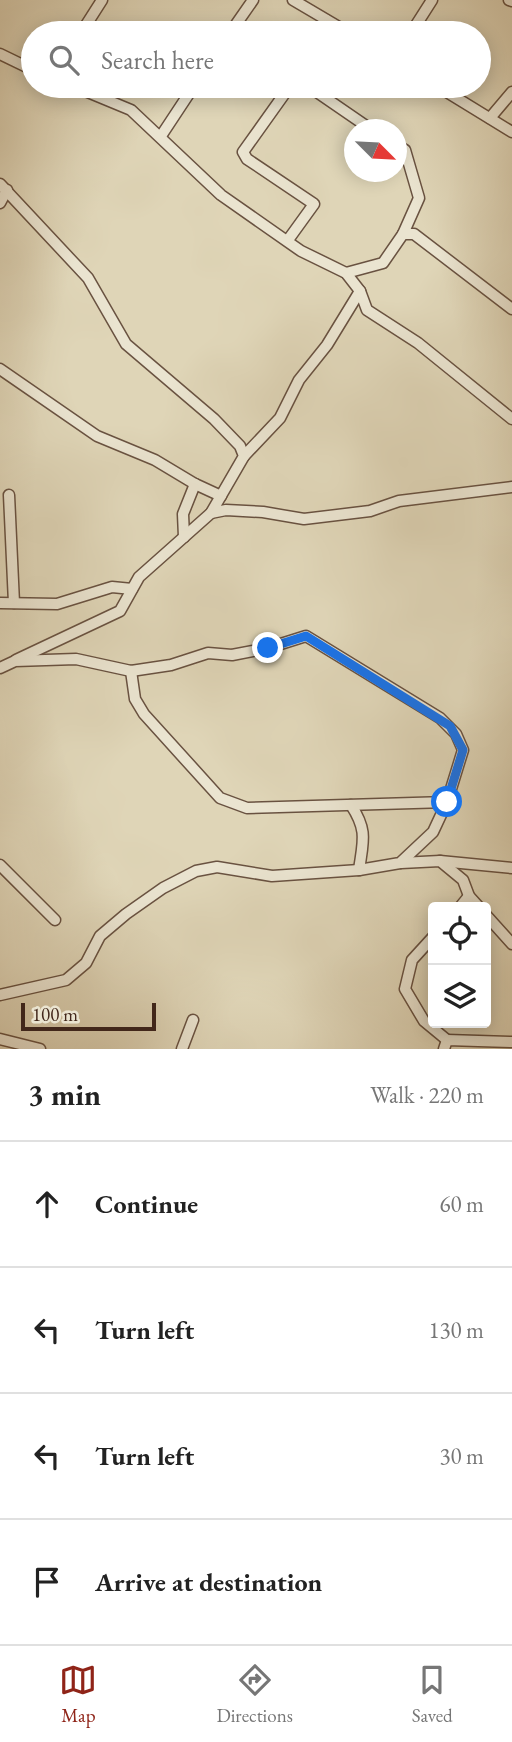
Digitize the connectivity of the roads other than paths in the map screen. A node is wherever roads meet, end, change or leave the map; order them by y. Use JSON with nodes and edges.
{"nodes":[{"id":1,"x":102,"y":0,"type":"edge"},
{"id":2,"x":253,"y":0,"type":"edge"},
{"id":3,"x":293,"y":0,"type":"edge"},
{"id":4,"x":314,"y":0,"type":"edge"},
{"id":5,"x":432,"y":0,"type":"edge"},
{"id":6,"x":309,"y":10,"type":"junction"},
{"id":7,"x":327,"y":20,"type":"edge"},
{"id":8,"x":88,"y":21,"type":"edge"},
{"id":9,"x":238,"y":21,"type":"edge"},
{"id":10,"x":419,"y":21,"type":"edge"},
{"id":11,"x":0,"y":54,"type":"edge"},
{"id":12,"x":21,"y":64,"type":"edge"},
{"id":13,"x":512,"y":92,"type":"edge"},
{"id":14,"x":102,"y":98,"type":"edge"},
{"id":15,"x":186,"y":98,"type":"edge"},
{"id":16,"x":281,"y":98,"type":"edge"},
{"id":17,"x":325,"y":98,"type":"edge"},
{"id":18,"x":457,"y":98,"type":"edge"},
{"id":19,"x":491,"y":118,"type":"junction"},
{"id":20,"x":356,"y":119,"type":"edge"},
{"id":21,"x":512,"y":132,"type":"edge"},
{"id":22,"x":161,"y":136,"type":"junction"},
{"id":23,"x":407,"y":157,"type":"edge"},
{"id":24,"x":3,"y":187,"type":"edge"},
{"id":25,"x":0,"y":203,"type":"edge"},
{"id":26,"x":403,"y":234,"type":"junction"},
{"id":27,"x":288,"y":240,"type":"junction"},
{"id":28,"x":346,"y":273,"type":"junction"},
{"id":29,"x":360,"y":291,"type":"junction"},
{"id":30,"x":512,"y":309,"type":"edge"},
{"id":31,"x":0,"y":369,"type":"edge"},
{"id":32,"x":512,"y":419,"type":"edge"},
{"id":33,"x":244,"y":456,"type":"junction"},
{"id":34,"x":195,"y":484,"type":"junction"},
{"id":35,"x":512,"y":488,"type":"edge"},
{"id":36,"x":9,"y":495,"type":"dead end"},
{"id":37,"x":221,"y":496,"type":"junction"},
{"id":38,"x":211,"y":513,"type":"junction"},
{"id":39,"x":184,"y":537,"type":"junction"},
{"id":40,"x":132,"y":589,"type":"junction"},
{"id":41,"x":0,"y":603,"type":"edge"},
{"id":42,"x":14,"y":603,"type":"junction"},
{"id":43,"x":0,"y":668,"type":"edge"},
{"id":44,"x":131,"y":671,"type":"junction"},
{"id":45,"x":447,"y":802,"type":"junction"},
{"id":46,"x":351,"y":805,"type":"junction"},
{"id":47,"x":440,"y":861,"type":"junction"},
{"id":48,"x":400,"y":863,"type":"junction"},
{"id":49,"x":0,"y":866,"type":"edge"},
{"id":50,"x":512,"y":868,"type":"edge"},
{"id":51,"x":359,"y":870,"type":"junction"},
{"id":52,"x":469,"y":896,"type":"junction"},
{"id":53,"x":464,"y":902,"type":"edge"},
{"id":54,"x":474,"y":902,"type":"edge"},
{"id":55,"x":55,"y":920,"type":"dead end"},
{"id":56,"x":491,"y":921,"type":"edge"},
{"id":57,"x":428,"y":942,"type":"edge"},
{"id":58,"x":512,"y":944,"type":"edge"},
{"id":59,"x":0,"y":995,"type":"edge"},
{"id":60,"x":193,"y":1020,"type":"dead end"},
{"id":61,"x":0,"y":1039,"type":"edge"},
{"id":62,"x":512,"y":1042,"type":"edge"},
{"id":63,"x":445,"y":1045,"type":"edge"},
{"id":64,"x":40,"y":1049,"type":"edge"},
{"id":65,"x":182,"y":1049,"type":"edge"},
{"id":66,"x":506,"y":1049,"type":"edge"}],
"edges":[{"from":1,"to":8,"type":"street"},
{"from":2,"to":9,"type":"street"},
{"from":3,"to":6,"type":"street"},
{"from":4,"to":6,"type":"street"},
{"from":5,"to":10,"type":"street"},
{"from":6,"to":7,"type":"street"},
{"from":11,"to":12,"type":"street"},
{"from":13,"to":19,"type":"street"},
{"from":14,"to":22,"type":"street"},
{"from":15,"to":22,"type":"street"},
{"from":16,"to":27,"type":"street"},
{"from":17,"to":20,"type":"street"},
{"from":18,"to":19,"type":"street"},
{"from":19,"to":21,"type":"street"},
{"from":22,"to":27,"type":"street"},
{"from":23,"to":26,"type":"street"},
{"from":24,"to":25,"type":"street"},
{"from":24,"to":33,"type":"street"},
{"from":26,"to":28,"type":"street"},
{"from":26,"to":30,"type":"street"},
{"from":27,"to":28,"type":"street"},
{"from":28,"to":29,"type":"street"},
{"from":29,"to":32,"type":"street"},
{"from":29,"to":33,"type":"street"},
{"from":31,"to":34,"type":"street"},
{"from":33,"to":37,"type":"street"},
{"from":34,"to":37,"type":"street"},
{"from":34,"to":39,"type":"street"},
{"from":35,"to":38,"type":"street"},
{"from":36,"to":42,"type":"street"},
{"from":37,"to":38,"type":"street"},
{"from":38,"to":39,"type":"street"},
{"from":39,"to":40,"type":"street"},
{"from":40,"to":42,"type":"street"},
{"from":40,"to":43,"type":"street"},
{"from":41,"to":42,"type":"street"},
{"from":43,"to":44,"type":"street"},
{"from":44,"to":45,"type":"street"},
{"from":44,"to":46,"type":"street"},
{"from":45,"to":46,"type":"street"},
{"from":45,"to":48,"type":"street"},
{"from":46,"to":51,"type":"street"},
{"from":47,"to":48,"type":"street"},
{"from":47,"to":50,"type":"street"},
{"from":47,"to":52,"type":"street"},
{"from":48,"to":51,"type":"street"},
{"from":49,"to":55,"type":"street"},
{"from":51,"to":59,"type":"street"},
{"from":52,"to":53,"type":"street"},
{"from":52,"to":54,"type":"street"},
{"from":56,"to":58,"type":"street"},
{"from":57,"to":63,"type":"street"},
{"from":60,"to":65,"type":"street"},
{"from":61,"to":64,"type":"street"},
{"from":62,"to":63,"type":"street"},
{"from":62,"to":66,"type":"street"}]}
